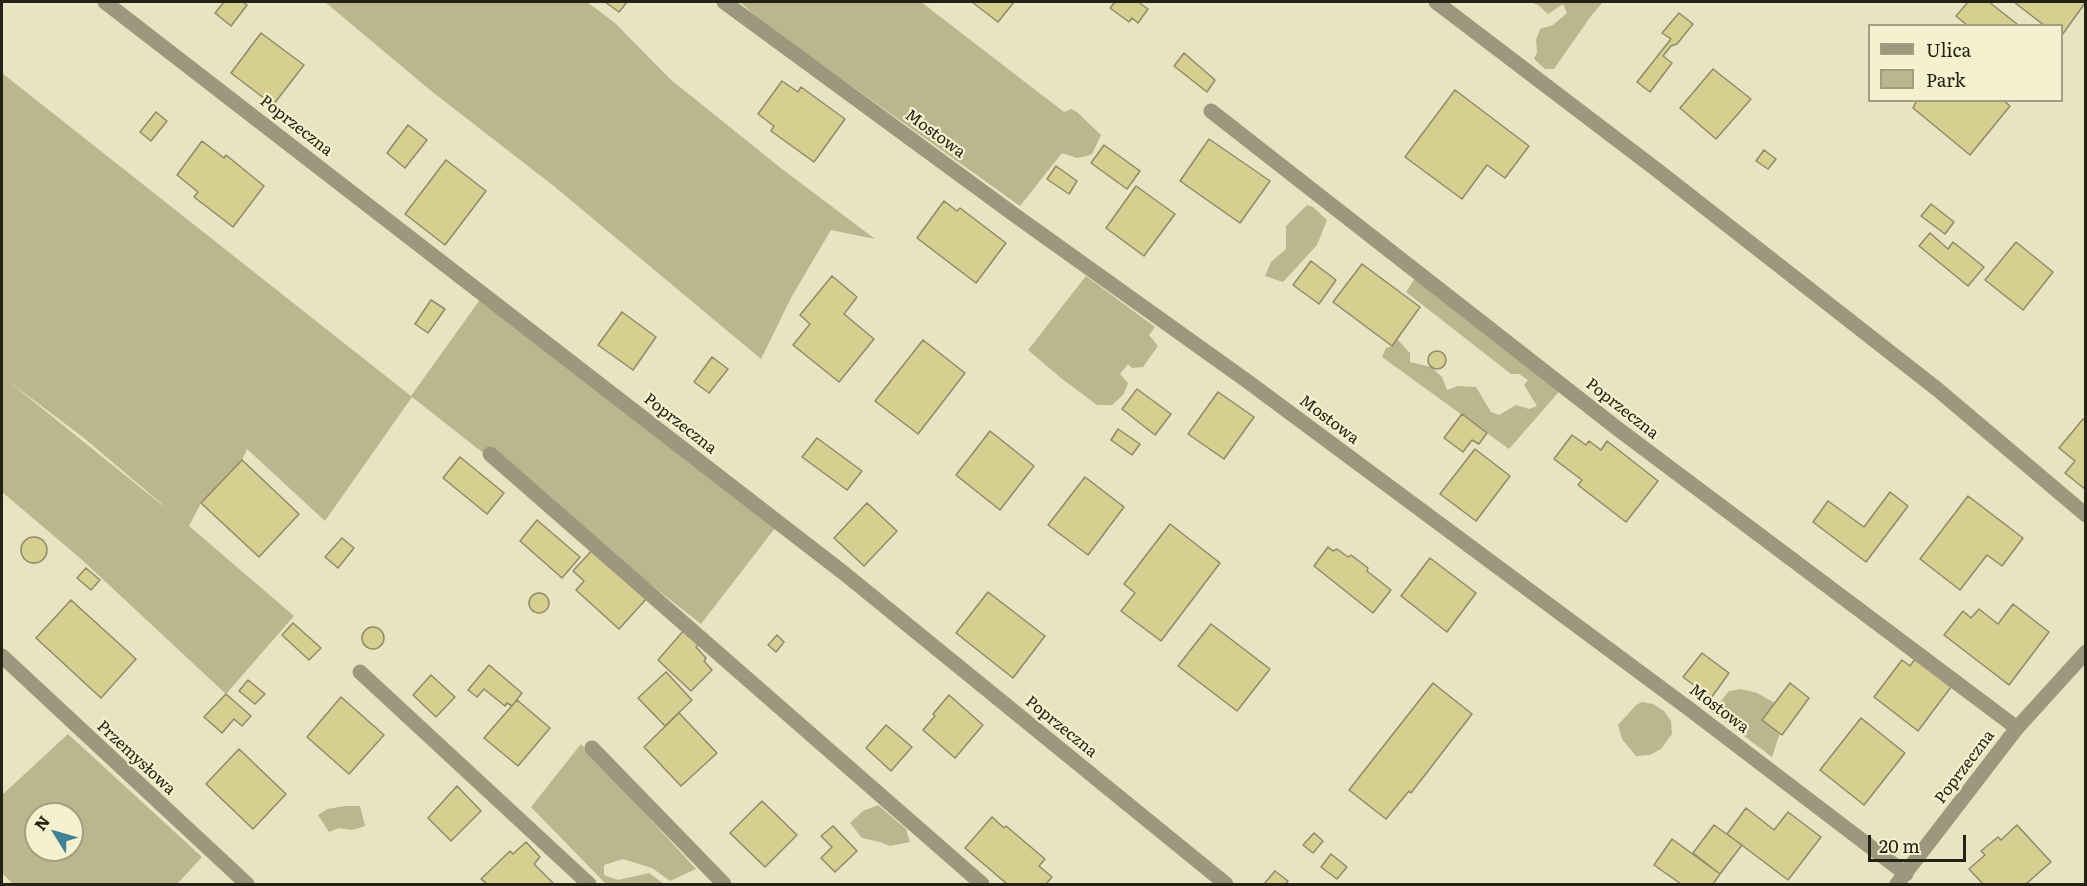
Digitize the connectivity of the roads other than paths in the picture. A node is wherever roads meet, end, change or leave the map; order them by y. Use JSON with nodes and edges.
{"nodes":[{"id":1,"x":105,"y":2,"type":"edge"},
{"id":2,"x":724,"y":2,"type":"edge"},
{"id":3,"x":1436,"y":2,"type":"edge"},
{"id":4,"x":1211,"y":111,"type":"dead end"},
{"id":5,"x":490,"y":454,"type":"dead end"},
{"id":6,"x":2085,"y":515,"type":"edge"},
{"id":7,"x":2085,"y":652,"type":"edge"},
{"id":8,"x":2,"y":656,"type":"edge"},
{"id":9,"x":360,"y":672,"type":"dead end"},
{"id":10,"x":2017,"y":728,"type":"junction"},
{"id":11,"x":592,"y":748,"type":"dead end"},
{"id":12,"x":1901,"y":879,"type":"edge"},
{"id":13,"x":247,"y":885,"type":"edge"},
{"id":14,"x":589,"y":885,"type":"edge"},
{"id":15,"x":724,"y":885,"type":"edge"},
{"id":16,"x":982,"y":885,"type":"edge"},
{"id":17,"x":1226,"y":885,"type":"edge"}],
"edges":[{"from":1,"to":17,"type":"street","name":"Poprzeczna"},
{"from":2,"to":12,"type":"street","name":"Mostowa"},
{"from":3,"to":6,"type":"street"},
{"from":4,"to":10,"type":"street","name":"Poprzeczna"},
{"from":5,"to":16,"type":"street"},
{"from":7,"to":10,"type":"street","name":"Poprzeczna"},
{"from":8,"to":13,"type":"street","name":"Przemysłowa"},
{"from":9,"to":14,"type":"street"},
{"from":10,"to":12,"type":"street","name":"Poprzeczna"},
{"from":11,"to":15,"type":"street"}]}
